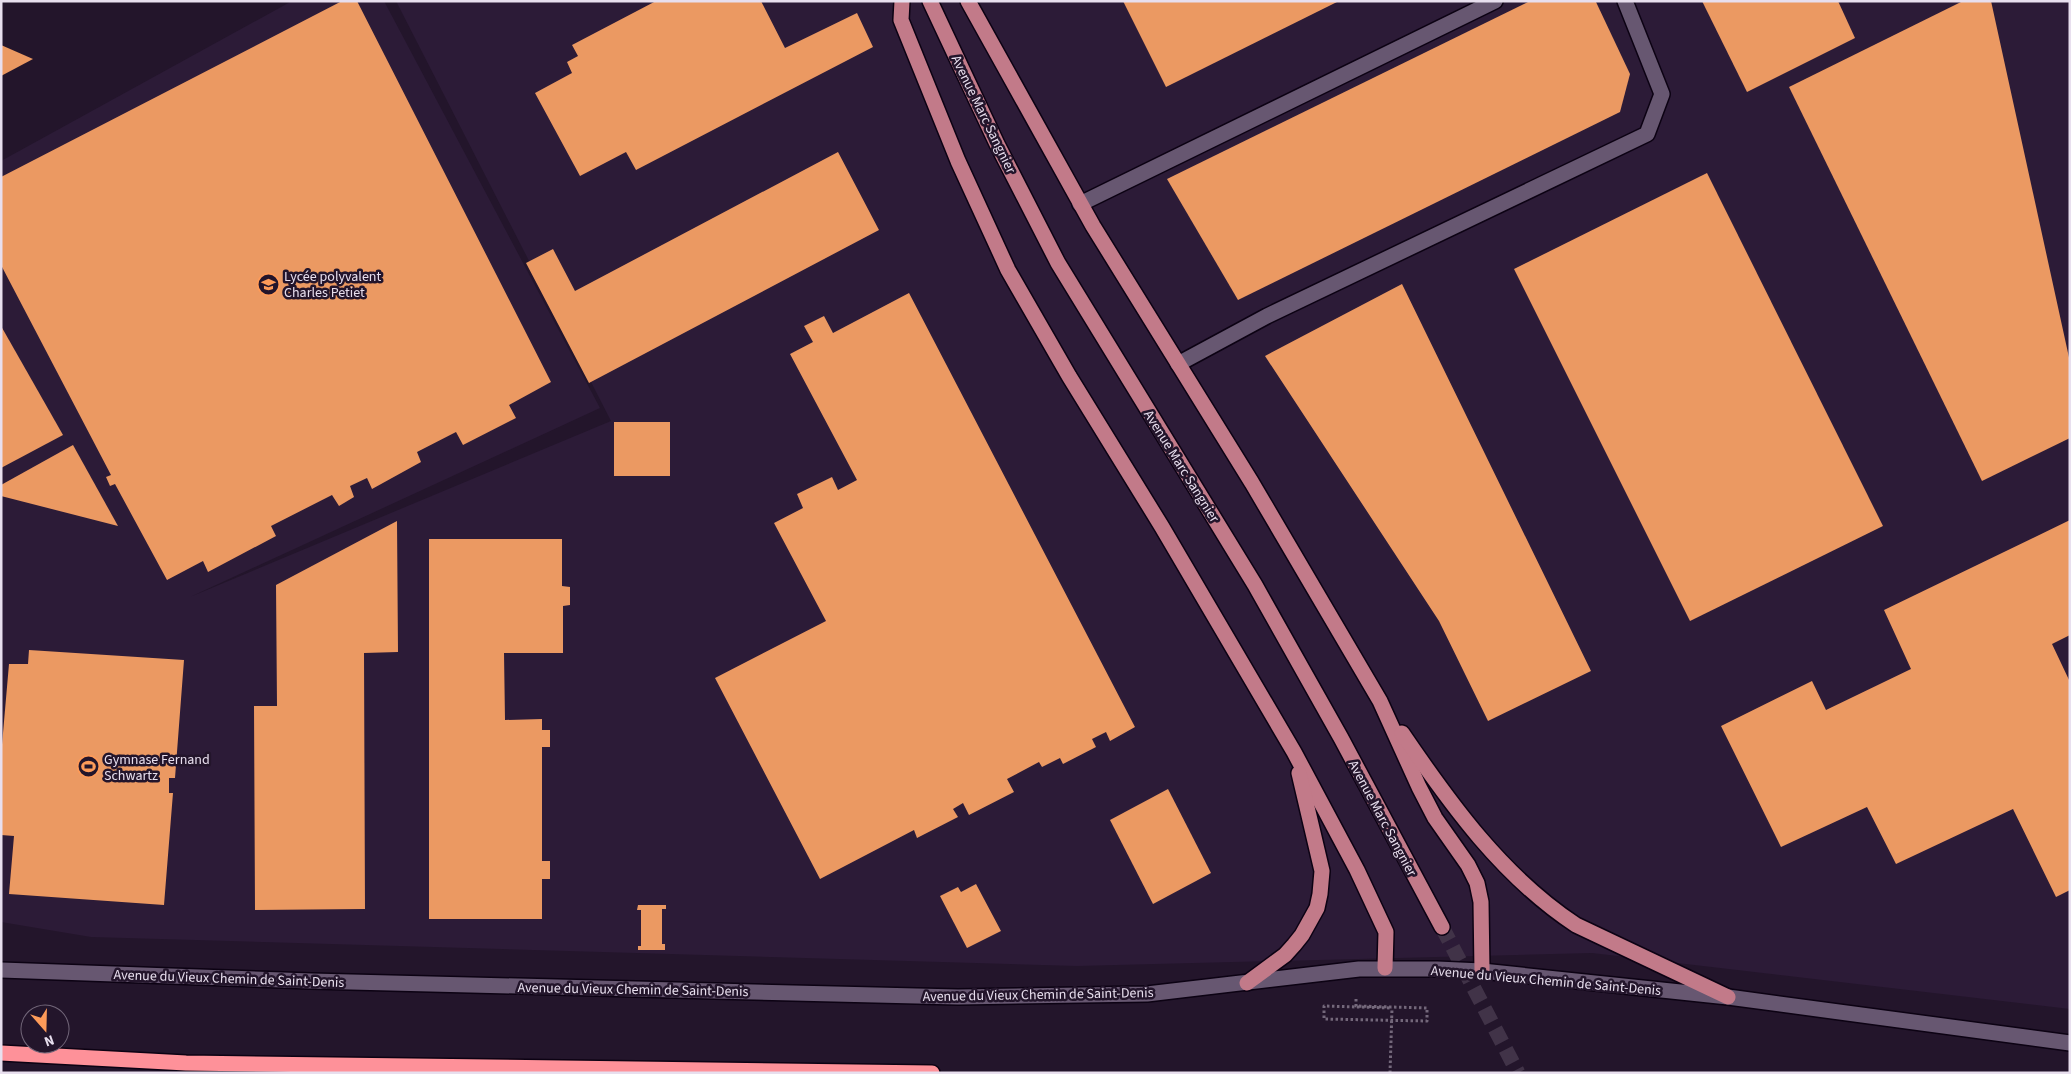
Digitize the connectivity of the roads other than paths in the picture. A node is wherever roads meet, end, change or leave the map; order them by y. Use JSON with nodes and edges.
{"nodes":[{"id":1,"x":902,"y":1,"type":"edge"},
{"id":2,"x":930,"y":1,"type":"edge"},
{"id":3,"x":968,"y":1,"type":"edge"},
{"id":4,"x":1496,"y":1,"type":"edge"},
{"id":5,"x":1625,"y":1,"type":"edge"},
{"id":6,"x":1080,"y":204,"type":"junction"},
{"id":7,"x":1178,"y":364,"type":"junction"},
{"id":8,"x":1380,"y":701,"type":"junction"},
{"id":9,"x":1294,"y":752,"type":"junction"},
{"id":10,"x":1442,"y":928,"type":"tunnel mouth"},
{"id":11,"x":1385,"y":968,"type":"junction"},
{"id":12,"x":1,"y":970,"type":"edge"},
{"id":13,"x":1482,"y":972,"type":"junction"},
{"id":14,"x":1247,"y":983,"type":"junction"},
{"id":15,"x":1728,"y":997,"type":"junction"},
{"id":16,"x":2070,"y":1044,"type":"edge"},
{"id":17,"x":1,"y":1053,"type":"edge"},
{"id":18,"x":932,"y":1073,"type":"edge"}],
"edges":[{"from":1,"to":9,"type":"main road"},
{"from":2,"to":10,"type":"main road","name":"Avenue Marc Sangnier"},
{"from":3,"to":6,"type":"main road"},
{"from":4,"to":6,"type":"street"},
{"from":5,"to":7,"type":"street"},
{"from":6,"to":7,"type":"main road"},
{"from":7,"to":8,"type":"main road"},
{"from":8,"to":13,"type":"main road"},
{"from":8,"to":15,"type":"main road"},
{"from":9,"to":11,"type":"main road"},
{"from":9,"to":14,"type":"main road"},
{"from":11,"to":13,"type":"street","name":"Avenue du Vieux Chemin de Saint-Denis"},
{"from":11,"to":14,"type":"street","name":"Avenue du Vieux Chemin de Saint-Denis"},
{"from":12,"to":14,"type":"street","name":"Avenue du Vieux Chemin de Saint-Denis"},
{"from":13,"to":15,"type":"street","name":"Avenue du Vieux Chemin de Saint-Denis"},
{"from":15,"to":16,"type":"street","name":"Avenue du Vieux Chemin de Saint-Denis"},
{"from":17,"to":18,"type":"highway"}]}
